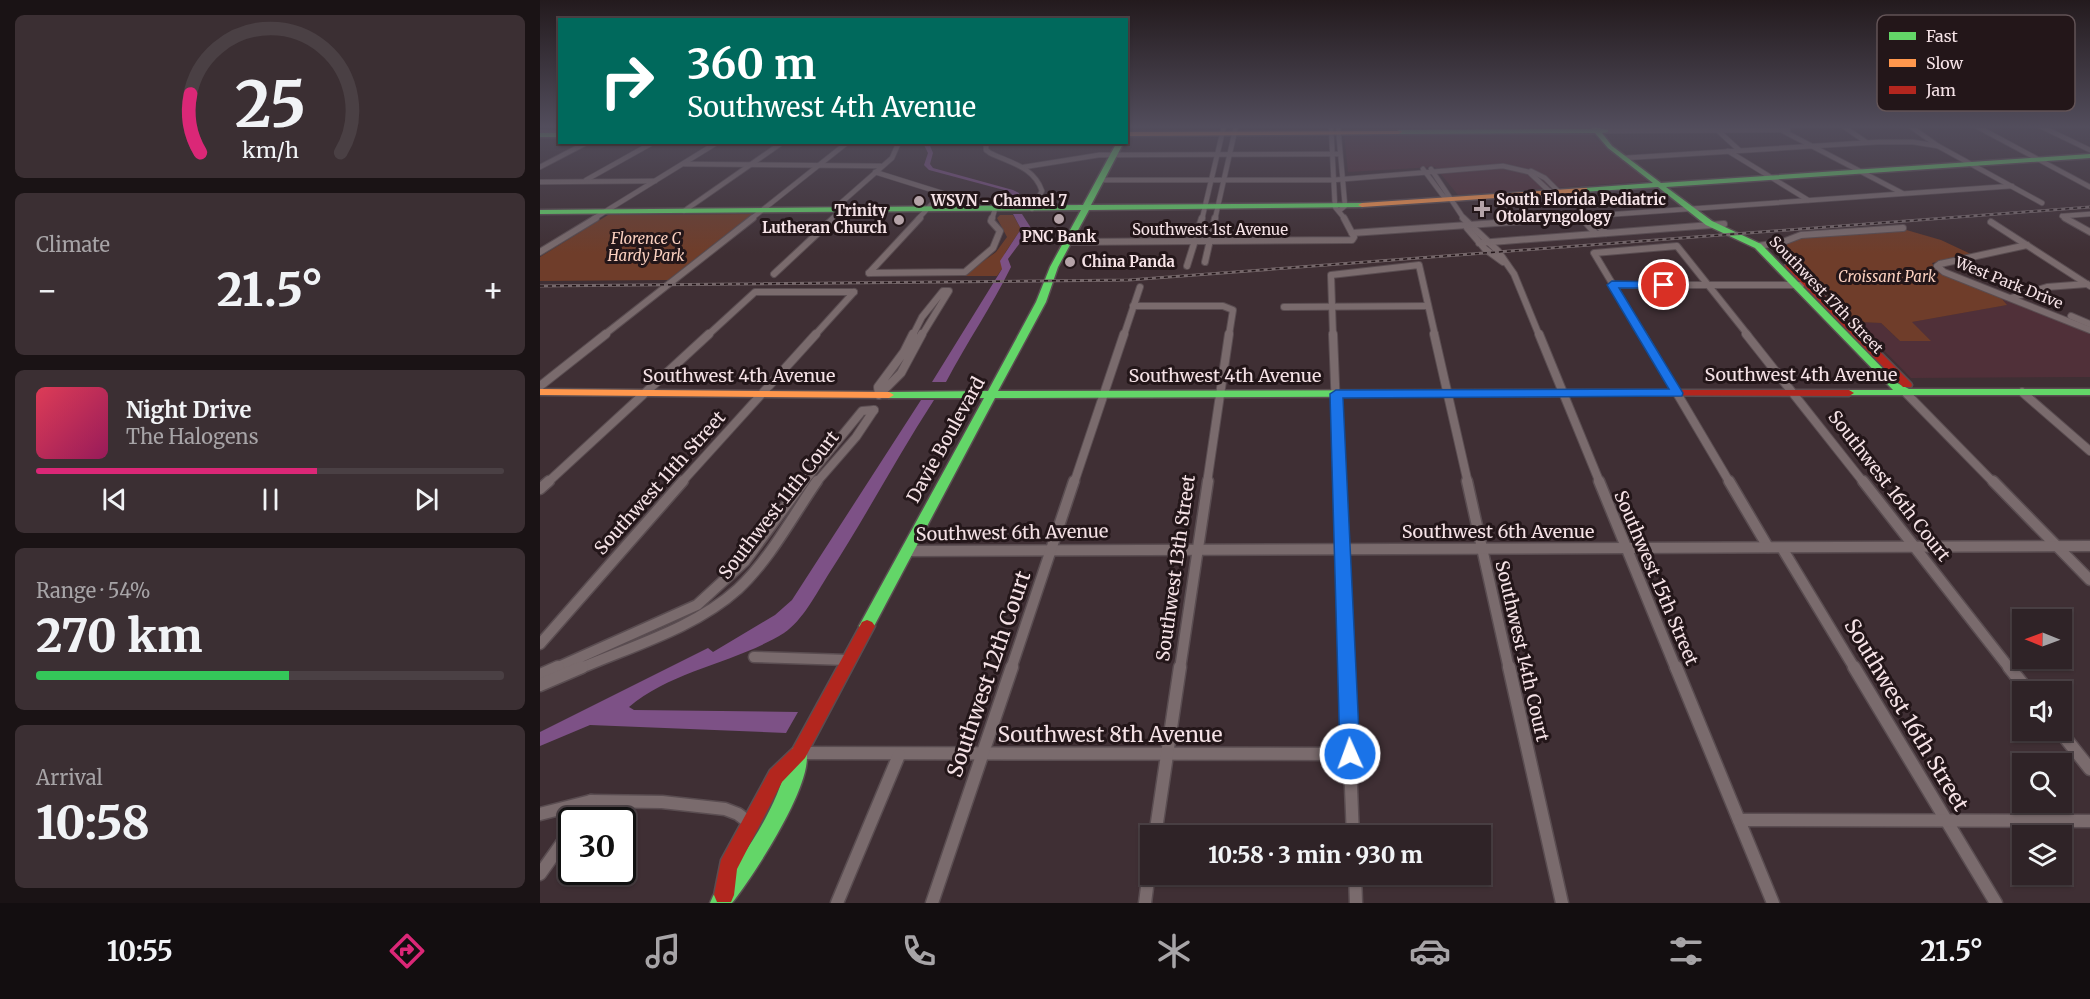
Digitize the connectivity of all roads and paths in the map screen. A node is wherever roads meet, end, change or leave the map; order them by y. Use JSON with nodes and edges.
{"nodes":[{"id":1,"x":606,"y":168,"type":"edge"},
{"id":2,"x":676,"y":168,"type":"edge"},
{"id":3,"x":746,"y":168,"type":"edge"},
{"id":4,"x":815,"y":168,"type":"edge"},
{"id":5,"x":879,"y":168,"type":"edge"},
{"id":6,"x":1025,"y":168,"type":"edge"},
{"id":7,"x":1106,"y":168,"type":"edge"},
{"id":8,"x":1213,"y":168,"type":"edge"},
{"id":9,"x":1226,"y":168,"type":"edge"},
{"id":10,"x":1333,"y":168,"type":"edge"},
{"id":11,"x":1341,"y":168,"type":"edge"},
{"id":12,"x":1463,"y":168,"type":"edge"},
{"id":13,"x":1514,"y":168,"type":"edge"},
{"id":14,"x":1644,"y":168,"type":"edge"},
{"id":15,"x":1747,"y":168,"type":"joint"},
{"id":16,"x":1753,"y":168,"type":"edge"},
{"id":17,"x":1856,"y":168,"type":"edge"},
{"id":18,"x":1857,"y":168,"type":"edge"},
{"id":19,"x":1925,"y":168,"type":"edge"},
{"id":20,"x":1981,"y":168,"type":"edge"},
{"id":21,"x":2054,"y":168,"type":"edge"},
{"id":22,"x":1428,"y":170,"type":"junction"},
{"id":23,"x":875,"y":172,"type":"junction"},
{"id":24,"x":1864,"y":172,"type":"junction"},
{"id":25,"x":1342,"y":176,"type":"junction"},
{"id":26,"x":1766,"y":177,"type":"junction"},
{"id":27,"x":1101,"y":178,"type":"junction"},
{"id":28,"x":1211,"y":178,"type":"junction"},
{"id":29,"x":1224,"y":178,"type":"junction"},
{"id":30,"x":1333,"y":178,"type":"junction"},
{"id":31,"x":583,"y":181,"type":"junction"},
{"id":32,"x":656,"y":181,"type":"junction"},
{"id":33,"x":540,"y":182,"type":"edge"},
{"id":34,"x":1442,"y":184,"type":"junction"},
{"id":35,"x":1434,"y":185,"type":"junction"},
{"id":36,"x":1667,"y":186,"type":"junction"},
{"id":37,"x":2012,"y":186,"type":"junction"},
{"id":38,"x":2090,"y":187,"type":"edge"},
{"id":39,"x":1558,"y":193,"type":"junction"},
{"id":40,"x":1903,"y":193,"type":"junction"},
{"id":41,"x":1808,"y":200,"type":"junction"},
{"id":42,"x":1451,"y":201,"type":"junction"},
{"id":43,"x":1799,"y":201,"type":"junction"},
{"id":44,"x":2042,"y":203,"type":"dead end"},
{"id":45,"x":1340,"y":208,"type":"junction"},
{"id":46,"x":1696,"y":208,"type":"junction"},
{"id":47,"x":839,"y":209,"type":"junction"},
{"id":48,"x":929,"y":209,"type":"junction"},
{"id":49,"x":995,"y":209,"type":"junction"},
{"id":50,"x":1032,"y":209,"type":"junction"},
{"id":51,"x":1085,"y":209,"type":"junction"},
{"id":52,"x":1210,"y":209,"type":"junction"},
{"id":53,"x":761,"y":211,"type":"junction"},
{"id":54,"x":540,"y":212,"type":"edge"},
{"id":55,"x":605,"y":212,"type":"junction"},
{"id":56,"x":684,"y":212,"type":"junction"},
{"id":57,"x":2090,"y":214,"type":"edge"},
{"id":58,"x":1584,"y":216,"type":"junction"},
{"id":59,"x":1991,"y":222,"type":"dead end"},
{"id":60,"x":1469,"y":225,"type":"junction"},
{"id":61,"x":1719,"y":225,"type":"junction"},
{"id":62,"x":1902,"y":228,"type":"dead end"},
{"id":63,"x":2090,"y":232,"type":"edge"},
{"id":64,"x":1595,"y":233,"type":"junction"},
{"id":65,"x":1606,"y":233,"type":"junction"},
{"id":66,"x":1352,"y":236,"type":"junction"},
{"id":67,"x":1068,"y":242,"type":"junction"},
{"id":68,"x":1196,"y":242,"type":"junction"},
{"id":69,"x":1210,"y":242,"type":"junction"},
{"id":70,"x":1488,"y":242,"type":"junction"},
{"id":71,"x":1479,"y":243,"type":"junction"},
{"id":72,"x":1762,"y":245,"type":"junction"},
{"id":73,"x":2027,"y":245,"type":"junction"},
{"id":74,"x":542,"y":250,"type":"edge"},
{"id":75,"x":1205,"y":262,"type":"dead end"},
{"id":76,"x":1187,"y":266,"type":"dead end"},
{"id":77,"x":1508,"y":266,"type":"junction"},
{"id":78,"x":774,"y":274,"type":"dead end"},
{"id":79,"x":1612,"y":285,"type":"junction"},
{"id":80,"x":1709,"y":285,"type":"junction"},
{"id":81,"x":1802,"y":285,"type":"junction"},
{"id":82,"x":2089,"y":285,"type":"edge"},
{"id":83,"x":1140,"y":287,"type":"dead end"},
{"id":84,"x":2015,"y":296,"type":"junction"},
{"id":85,"x":1133,"y":306,"type":"junction"},
{"id":86,"x":1332,"y":306,"type":"junction"},
{"id":87,"x":1428,"y":306,"type":"junction"},
{"id":88,"x":1284,"y":307,"type":"dead end"},
{"id":89,"x":2090,"y":324,"type":"edge"},
{"id":90,"x":2090,"y":330,"type":"edge"},
{"id":91,"x":1893,"y":385,"type":"junction"},
{"id":92,"x":2090,"y":385,"type":"edge"},
{"id":93,"x":540,"y":388,"type":"edge"},
{"id":94,"x":1675,"y":389,"type":"junction"},
{"id":95,"x":1789,"y":389,"type":"junction"},
{"id":96,"x":1906,"y":389,"type":"junction"},
{"id":97,"x":882,"y":390,"type":"junction"},
{"id":98,"x":1220,"y":390,"type":"junction"},
{"id":99,"x":1336,"y":390,"type":"junction"},
{"id":100,"x":1447,"y":390,"type":"junction"},
{"id":101,"x":1561,"y":390,"type":"junction"},
{"id":102,"x":647,"y":391,"type":"junction"},
{"id":103,"x":766,"y":391,"type":"junction"},
{"id":104,"x":993,"y":391,"type":"junction"},
{"id":105,"x":1105,"y":391,"type":"junction"},
{"id":106,"x":2022,"y":392,"type":"junction"},
{"id":107,"x":2090,"y":392,"type":"edge"},
{"id":108,"x":2090,"y":451,"type":"edge"},
{"id":109,"x":540,"y":489,"type":"edge"},
{"id":110,"x":1913,"y":546,"type":"junction"},
{"id":111,"x":2057,"y":546,"type":"junction"},
{"id":112,"x":2090,"y":546,"type":"edge"},
{"id":113,"x":1768,"y":547,"type":"junction"},
{"id":114,"x":756,"y":548,"type":"junction"},
{"id":115,"x":771,"y":548,"type":"junction"},
{"id":116,"x":1482,"y":548,"type":"junction"},
{"id":117,"x":1626,"y":548,"type":"junction"},
{"id":118,"x":1782,"y":548,"type":"junction"},
{"id":119,"x":1052,"y":549,"type":"junction"},
{"id":120,"x":1197,"y":549,"type":"junction"},
{"id":121,"x":1341,"y":549,"type":"junction"},
{"id":122,"x":906,"y":551,"type":"junction"},
{"id":123,"x":2090,"y":580,"type":"edge"},
{"id":124,"x":540,"y":644,"type":"edge"},
{"id":125,"x":754,"y":657,"type":"dead end"},
{"id":126,"x":848,"y":660,"type":"junction"},
{"id":127,"x":540,"y":675,"type":"edge"},
{"id":128,"x":2020,"y":681,"type":"edge"},
{"id":129,"x":540,"y":685,"type":"edge"},
{"id":130,"x":2068,"y":741,"type":"edge"},
{"id":131,"x":799,"y":753,"type":"junction"},
{"id":132,"x":1167,"y":754,"type":"junction"},
{"id":133,"x":1350,"y":754,"type":"junction"},
{"id":134,"x":899,"y":755,"type":"junction"},
{"id":135,"x":982,"y":755,"type":"junction"},
{"id":136,"x":2090,"y":769,"type":"edge"},
{"id":137,"x":591,"y":801,"type":"junction"},
{"id":138,"x":587,"y":807,"type":"edge"},
{"id":139,"x":540,"y":814,"type":"edge"},
{"id":140,"x":1739,"y":820,"type":"junction"},
{"id":141,"x":1947,"y":820,"type":"junction"},
{"id":142,"x":2090,"y":821,"type":"edge"},
{"id":143,"x":751,"y":824,"type":"junction"},
{"id":144,"x":1157,"y":825,"type":"edge"},
{"id":145,"x":1353,"y":825,"type":"edge"},
{"id":146,"x":558,"y":849,"type":"edge"},
{"id":147,"x":540,"y":874,"type":"edge"},
{"id":148,"x":1147,"y":885,"type":"edge"},
{"id":149,"x":1355,"y":885,"type":"edge"},
{"id":150,"x":722,"y":899,"type":"edge"},
{"id":151,"x":837,"y":903,"type":"edge"},
{"id":152,"x":932,"y":903,"type":"edge"},
{"id":153,"x":1144,"y":903,"type":"edge"},
{"id":154,"x":1356,"y":903,"type":"edge"},
{"id":155,"x":1562,"y":903,"type":"edge"},
{"id":156,"x":1773,"y":903,"type":"edge"},
{"id":157,"x":1996,"y":903,"type":"edge"}],
"edges":[{"from":1,"to":31,"type":"street"},
{"from":2,"to":32,"type":"street"},
{"from":3,"to":56,"type":"street"},
{"from":4,"to":53,"type":"street"},
{"from":5,"to":23,"type":"street"},
{"from":6,"to":50,"type":"street"},
{"from":7,"to":27,"type":"main road","name":"Davie Boulevard"},
{"from":8,"to":28,"type":"street"},
{"from":9,"to":29,"type":"street"},
{"from":10,"to":30,"type":"street"},
{"from":11,"to":25,"type":"street"},
{"from":12,"to":22,"type":"street"},
{"from":13,"to":39,"type":"street"},
{"from":14,"to":36,"type":"main road","name":"Southwest 17th Street"},
{"from":15,"to":26,"type":"street"},
{"from":15,"to":26,"type":"street"},
{"from":16,"to":26,"type":"street"},
{"from":17,"to":24,"type":"street"},
{"from":18,"to":24,"type":"street"},
{"from":19,"to":24,"type":"main road"},
{"from":20,"to":37,"type":"street"},
{"from":21,"to":38,"type":"street"},
{"from":22,"to":25,"type":"street"},
{"from":22,"to":34,"type":"street","name":"Southwest 15th Street"},
{"from":22,"to":35,"type":"street","name":"Southwest 15th Street"},
{"from":23,"to":47,"type":"street"},
{"from":23,"to":48,"type":"street"},
{"from":24,"to":26,"type":"main road"},
{"from":24,"to":40,"type":"street"},
{"from":25,"to":30,"type":"street"},
{"from":25,"to":45,"type":"street"},
{"from":26,"to":36,"type":"main road"},
{"from":26,"to":41,"type":"street"},
{"from":26,"to":43,"type":"street"},
{"from":27,"to":28,"type":"street"},
{"from":27,"to":51,"type":"main road","name":"Davie Boulevard"},
{"from":28,"to":29,"type":"street"},
{"from":28,"to":52,"type":"street"},
{"from":29,"to":30,"type":"street"},
{"from":29,"to":52,"type":"street"},
{"from":30,"to":45,"type":"street"},
{"from":31,"to":32,"type":"street"},
{"from":31,"to":33,"type":"street"},
{"from":32,"to":55,"type":"street"},
{"from":34,"to":35,"type":"street"},
{"from":34,"to":42,"type":"street","name":"Southwest 15th Street"},
{"from":35,"to":42,"type":"street","name":"Southwest 15th Street"},
{"from":36,"to":39,"type":"main road"},
{"from":36,"to":46,"type":"main road","name":"Southwest 17th Street"},
{"from":37,"to":40,"type":"street","name":"Southwest 1st Avenue"},
{"from":37,"to":44,"type":"street"},
{"from":39,"to":42,"type":"main road"},
{"from":40,"to":41,"type":"street","name":"Southwest 1st Avenue"},
{"from":41,"to":43,"type":"street","name":"Southwest 1st Avenue"},
{"from":42,"to":45,"type":"main road"},
{"from":42,"to":60,"type":"street","name":"Southwest 15th Street"},
{"from":43,"to":46,"type":"street","name":"Southwest 1st Avenue"},
{"from":45,"to":52,"type":"main road"},
{"from":45,"to":66,"type":"street"},
{"from":46,"to":58,"type":"street","name":"Southwest 1st Avenue"},
{"from":46,"to":61,"type":"main road","name":"Southwest 17th Street"},
{"from":47,"to":48,"type":"main road"},
{"from":47,"to":53,"type":"main road"},
{"from":47,"to":78,"type":"street"},
{"from":48,"to":49,"type":"main road"},
{"from":48,"to":49,"type":"street"},
{"from":49,"to":50,"type":"main road"},
{"from":50,"to":51,"type":"main road"},
{"from":51,"to":52,"type":"main road"},
{"from":51,"to":67,"type":"main road","name":"Davie Boulevard"},
{"from":52,"to":68,"type":"street"},
{"from":52,"to":69,"type":"street"},
{"from":53,"to":56,"type":"main road"},
{"from":53,"to":93,"type":"street"},
{"from":54,"to":55,"type":"main road"},
{"from":55,"to":56,"type":"main road"},
{"from":55,"to":74,"type":"street"},
{"from":57,"to":63,"type":"street"},
{"from":58,"to":60,"type":"street","name":"Southwest 1st Avenue"},
{"from":58,"to":64,"type":"street"},
{"from":58,"to":65,"type":"street"},
{"from":59,"to":73,"type":"street"},
{"from":60,"to":66,"type":"street","name":"Southwest 1st Avenue"},
{"from":60,"to":70,"type":"street","name":"Southwest 15th Street"},
{"from":60,"to":71,"type":"street","name":"Southwest 15th Street"},
{"from":61,"to":65,"type":"street"},
{"from":61,"to":72,"type":"main road","name":"Southwest 17th Street"},
{"from":62,"to":72,"type":"street"},
{"from":64,"to":65,"type":"street"},
{"from":64,"to":70,"type":"street"},
{"from":66,"to":69,"type":"street","name":"Southwest 1st Avenue"},
{"from":67,"to":68,"type":"street","name":"Southwest 1st Avenue"},
{"from":67,"to":104,"type":"main road","name":"Davie Boulevard"},
{"from":68,"to":69,"type":"street","name":"Southwest 1st Avenue"},
{"from":68,"to":76,"type":"street"},
{"from":69,"to":75,"type":"street"},
{"from":70,"to":71,"type":"street"},
{"from":70,"to":77,"type":"street","name":"Southwest 15th Street"},
{"from":71,"to":77,"type":"street","name":"Southwest 15th Street"},
{"from":72,"to":81,"type":"main road","name":"Southwest 17th Street"},
{"from":73,"to":82,"type":"street"},
{"from":73,"to":84,"type":"street","name":"West Park Drive"},
{"from":77,"to":101,"type":"street","name":"Southwest 15th Street"},
{"from":79,"to":80,"type":"street"},
{"from":79,"to":80,"type":"street","name":"Southwest 16th Court"},
{"from":79,"to":94,"type":"street"},
{"from":80,"to":81,"type":"street"},
{"from":80,"to":95,"type":"street","name":"Southwest 16th Court"},
{"from":81,"to":91,"type":"main road","name":"Southwest 17th Street"},
{"from":81,"to":96,"type":"main road","name":"Southwest 17th Street"},
{"from":82,"to":84,"type":"street"},
{"from":83,"to":85,"type":"street","name":"Southwest 12th Court"},
{"from":84,"to":89,"type":"street","name":"West Park Drive"},
{"from":84,"to":90,"type":"street","name":"West Park Drive"},
{"from":85,"to":98,"type":"street","name":"Southwest 13th Street"},
{"from":85,"to":105,"type":"street","name":"Southwest 12th Court"},
{"from":86,"to":87,"type":"street"},
{"from":86,"to":87,"type":"street","name":"Southwest 14th Court"},
{"from":86,"to":88,"type":"street"},
{"from":86,"to":99,"type":"street"},
{"from":87,"to":100,"type":"street","name":"Southwest 14th Court"},
{"from":91,"to":95,"type":"main road","name":"Southwest 4th Avenue"},
{"from":91,"to":96,"type":"main road","name":"Southwest 4th Avenue"},
{"from":92,"to":96,"type":"main road","name":"Southwest 4th Avenue"},
{"from":93,"to":102,"type":"main road","name":"Southwest 4th Avenue"},
{"from":94,"to":95,"type":"main road","name":"Southwest 4th Avenue"},
{"from":94,"to":101,"type":"main road","name":"Southwest 4th Avenue"},
{"from":94,"to":113,"type":"street"},
{"from":95,"to":96,"type":"main road","name":"Southwest 4th Avenue"},
{"from":95,"to":110,"type":"street","name":"Southwest 16th Court"},
{"from":96,"to":106,"type":"main road","name":"Southwest 4th Avenue"},
{"from":96,"to":111,"type":"street","name":"Southwest 17th Street"},
{"from":97,"to":97,"type":"street"},
{"from":97,"to":103,"type":"main road","name":"Southwest 4th Avenue"},
{"from":97,"to":104,"type":"main road","name":"Southwest 4th Avenue"},
{"from":98,"to":99,"type":"main road","name":"Southwest 4th Avenue"},
{"from":98,"to":105,"type":"main road","name":"Southwest 4th Avenue"},
{"from":98,"to":120,"type":"street","name":"Southwest 13th Street"},
{"from":99,"to":100,"type":"main road","name":"Southwest 4th Avenue"},
{"from":99,"to":121,"type":"street"},
{"from":100,"to":101,"type":"main road","name":"Southwest 4th Avenue"},
{"from":100,"to":116,"type":"street","name":"Southwest 14th Court"},
{"from":101,"to":117,"type":"street","name":"Southwest 15th Street"},
{"from":102,"to":103,"type":"main road","name":"Southwest 4th Avenue"},
{"from":102,"to":103,"type":"street","name":"Southwest 11th Street"},
{"from":102,"to":109,"type":"street"},
{"from":103,"to":124,"type":"street","name":"Southwest 11th Street"},
{"from":104,"to":105,"type":"main road","name":"Southwest 4th Avenue"},
{"from":104,"to":122,"type":"main road","name":"Davie Boulevard"},
{"from":105,"to":119,"type":"street","name":"Southwest 12th Court"},
{"from":106,"to":107,"type":"main road","name":"Southwest 4th Avenue"},
{"from":106,"to":108,"type":"street"},
{"from":110,"to":111,"type":"street","name":"Southwest 6th Avenue"},
{"from":110,"to":118,"type":"street","name":"Southwest 6th Avenue"},
{"from":110,"to":128,"type":"street","name":"Southwest 16th Court"},
{"from":111,"to":112,"type":"street","name":"Southwest 6th Avenue"},
{"from":111,"to":123,"type":"street","name":"Southwest 17th Street"},
{"from":113,"to":117,"type":"street","name":"Southwest 6th Avenue"},
{"from":113,"to":118,"type":"street","name":"Southwest 6th Avenue"},
{"from":114,"to":115,"type":"street"},
{"from":114,"to":115,"type":"street","name":"Southwest 11th Court"},
{"from":114,"to":127,"type":"street","name":"Southwest 11th Court"},
{"from":115,"to":129,"type":"street","name":"Southwest 11th Court"},
{"from":116,"to":117,"type":"street","name":"Southwest 6th Avenue"},
{"from":116,"to":121,"type":"street","name":"Southwest 6th Avenue"},
{"from":116,"to":155,"type":"street","name":"Southwest 14th Court"},
{"from":117,"to":140,"type":"street","name":"Southwest 15th Street"},
{"from":118,"to":141,"type":"street","name":"Southwest 16th Street"},
{"from":119,"to":120,"type":"street","name":"Southwest 6th Avenue"},
{"from":119,"to":122,"type":"street","name":"Southwest 6th Avenue"},
{"from":119,"to":135,"type":"street","name":"Southwest 12th Court"},
{"from":120,"to":121,"type":"street","name":"Southwest 6th Avenue"},
{"from":120,"to":132,"type":"street","name":"Southwest 13th Street"},
{"from":121,"to":133,"type":"street"},
{"from":122,"to":126,"type":"main road","name":"Davie Boulevard"},
{"from":125,"to":126,"type":"street"},
{"from":126,"to":131,"type":"main road","name":"Davie Boulevard"},
{"from":130,"to":136,"type":"street"},
{"from":131,"to":134,"type":"street","name":"Southwest 8th Avenue"},
{"from":131,"to":143,"type":"main road","name":"Davie Boulevard"},
{"from":131,"to":150,"type":"main road","name":"Davie Boulevard"},
{"from":132,"to":133,"type":"street","name":"Southwest 8th Avenue"},
{"from":132,"to":135,"type":"street","name":"Southwest 8th Avenue"},
{"from":132,"to":144,"type":"street","name":"Southwest 13th Street"},
{"from":133,"to":145,"type":"street"},
{"from":134,"to":135,"type":"street","name":"Southwest 8th Avenue"},
{"from":134,"to":151,"type":"street"},
{"from":135,"to":152,"type":"street","name":"Southwest 12th Court"},
{"from":137,"to":138,"type":"street"},
{"from":137,"to":139,"type":"street"},
{"from":137,"to":143,"type":"street"},
{"from":140,"to":141,"type":"street"},
{"from":140,"to":156,"type":"street","name":"Southwest 15th Street"},
{"from":141,"to":142,"type":"street"},
{"from":141,"to":157,"type":"street","name":"Southwest 16th Street"},
{"from":143,"to":150,"type":"main road","name":"Davie Boulevard"},
{"from":146,"to":147,"type":"street"},
{"from":148,"to":153,"type":"street"},
{"from":149,"to":154,"type":"street"}]}
